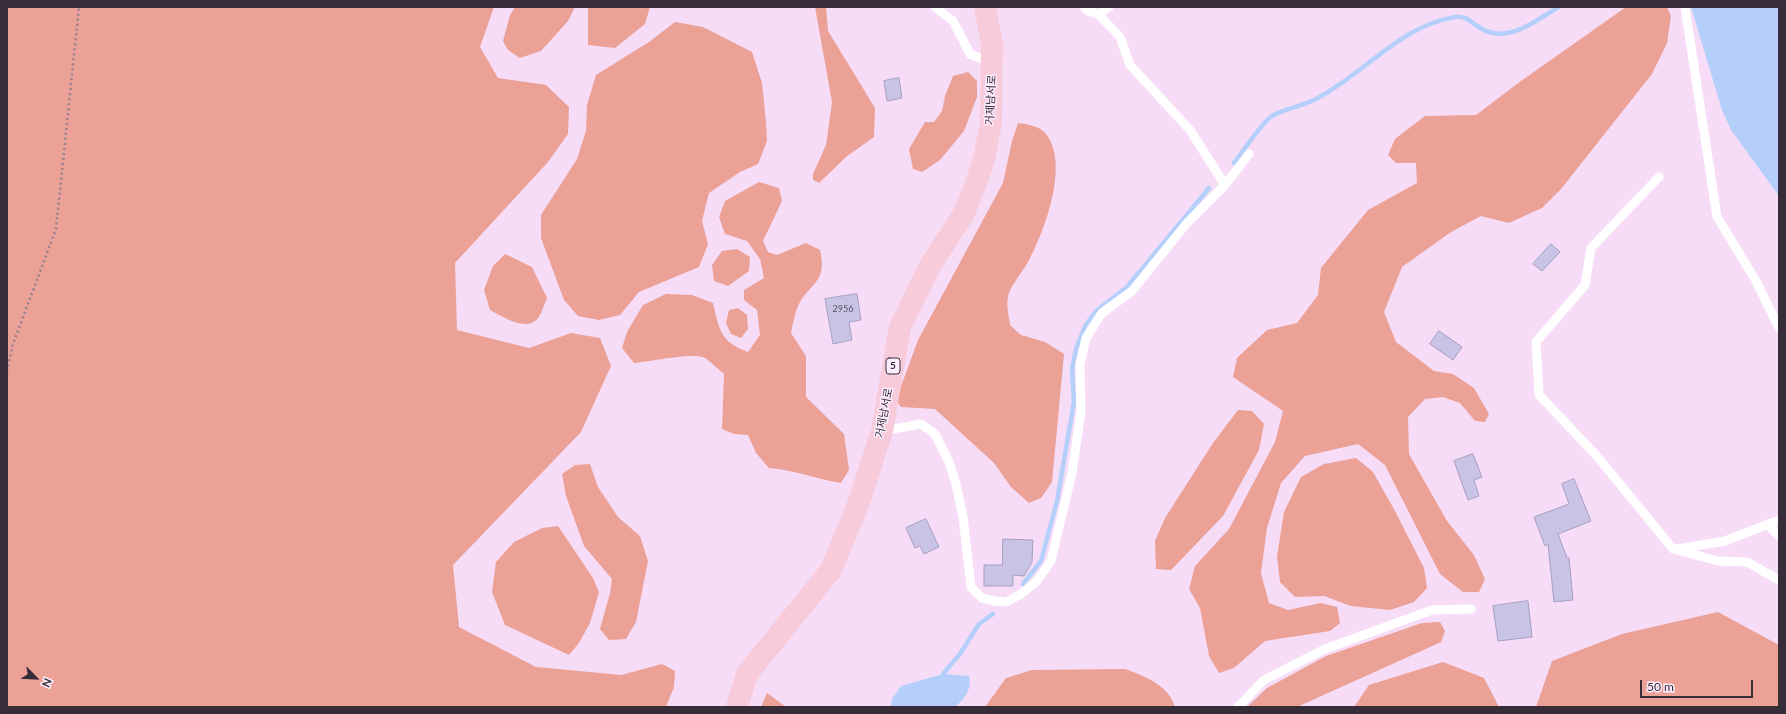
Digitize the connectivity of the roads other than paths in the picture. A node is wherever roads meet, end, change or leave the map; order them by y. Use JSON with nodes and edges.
{"nodes":[{"id":1,"x":935,"y":7,"type":"edge"},
{"id":2,"x":985,"y":7,"type":"edge"},
{"id":3,"x":1084,"y":7,"type":"edge"},
{"id":4,"x":1108,"y":7,"type":"edge"},
{"id":5,"x":1685,"y":7,"type":"edge"},
{"id":6,"x":1098,"y":14,"type":"junction"},
{"id":7,"x":993,"y":64,"type":"junction"},
{"id":8,"x":1250,"y":154,"type":"dead end"},
{"id":9,"x":1659,"y":177,"type":"dead end"},
{"id":10,"x":1225,"y":185,"type":"junction"},
{"id":11,"x":1779,"y":328,"type":"edge"},
{"id":12,"x":882,"y":431,"type":"junction"},
{"id":13,"x":1779,"y":520,"type":"edge"},
{"id":14,"x":1768,"y":525,"type":"junction"},
{"id":15,"x":1779,"y":536,"type":"edge"},
{"id":16,"x":1674,"y":549,"type":"junction"},
{"id":17,"x":1779,"y":580,"type":"edge"},
{"id":18,"x":1471,"y":609,"type":"dead end"},
{"id":19,"x":737,"y":707,"type":"edge"},
{"id":20,"x":1238,"y":707,"type":"edge"}],
"edges":[{"from":1,"to":7,"type":"lane"},
{"from":2,"to":7,"type":"main road","name":"거제남서로","number":"5"},
{"from":3,"to":6,"type":"lane"},
{"from":4,"to":6,"type":"lane"},
{"from":5,"to":11,"type":"lane"},
{"from":6,"to":10,"type":"lane"},
{"from":7,"to":12,"type":"main road","name":"거제남서로","number":"5"},
{"from":8,"to":10,"type":"lane"},
{"from":9,"to":16,"type":"lane"},
{"from":10,"to":12,"type":"lane"},
{"from":12,"to":19,"type":"main road","name":"거제남서로","number":"5"},
{"from":13,"to":14,"type":"lane"},
{"from":14,"to":15,"type":"lane"},
{"from":14,"to":16,"type":"lane"},
{"from":16,"to":17,"type":"lane"},
{"from":18,"to":20,"type":"lane"}]}
